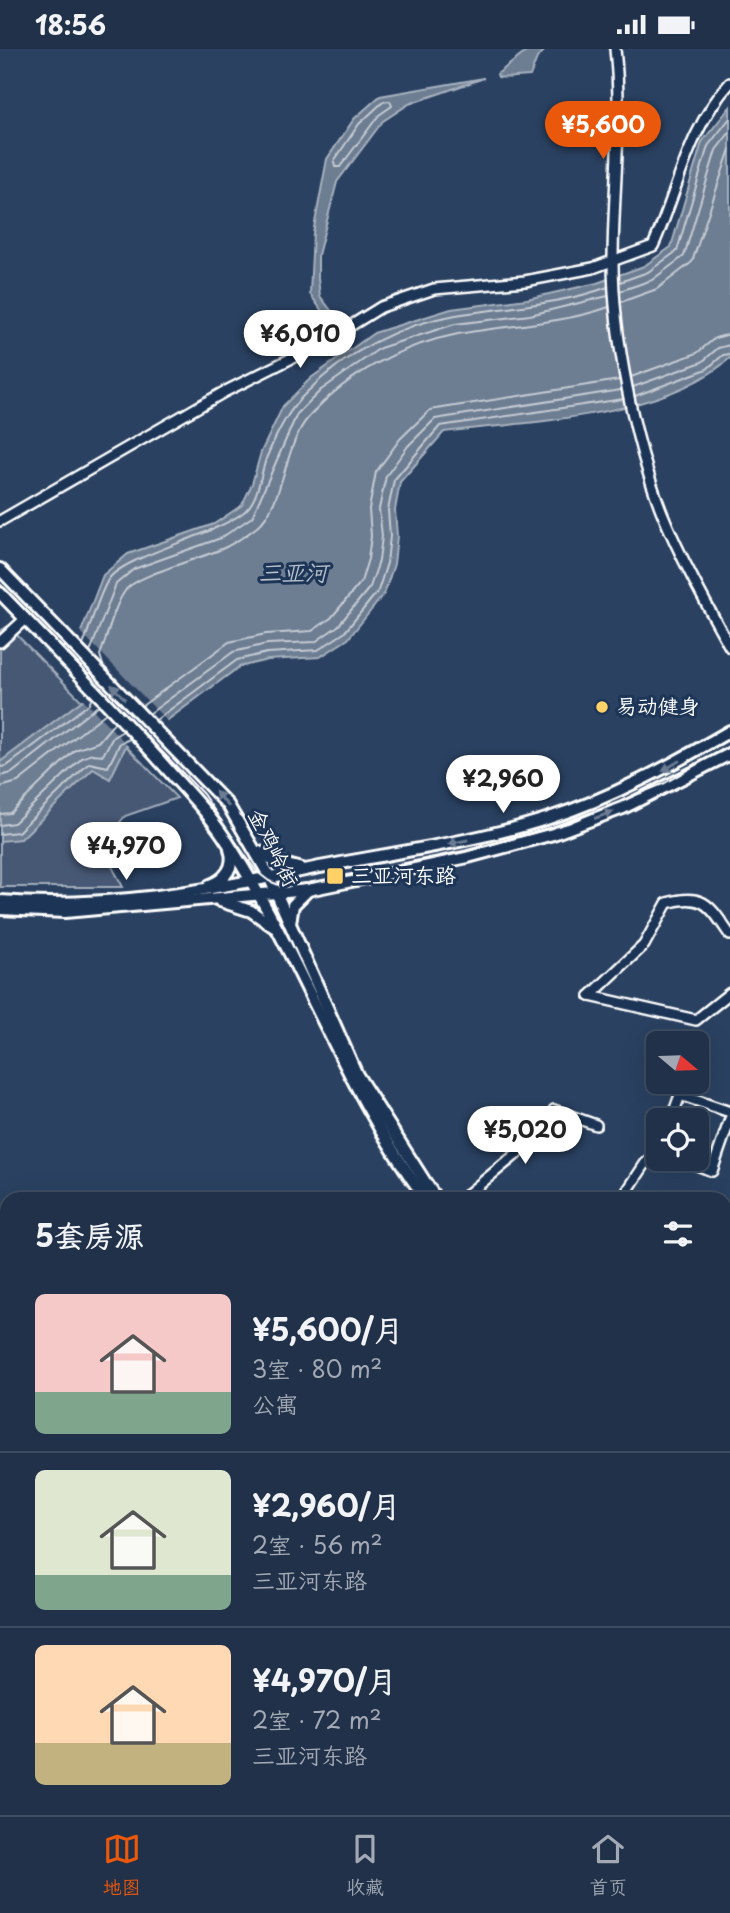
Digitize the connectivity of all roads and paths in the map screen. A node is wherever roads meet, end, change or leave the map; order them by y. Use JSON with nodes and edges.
{"nodes":[{"id":1,"x":615,"y":49,"type":"edge"},
{"id":2,"x":730,"y":83,"type":"edge"},
{"id":3,"x":614,"y":266,"type":"junction"},
{"id":4,"x":0,"y":521,"type":"edge"},
{"id":5,"x":0,"y":569,"type":"edge"},
{"id":6,"x":0,"y":593,"type":"edge"},
{"id":7,"x":25,"y":619,"type":"junction"},
{"id":8,"x":0,"y":642,"type":"edge"},
{"id":9,"x":730,"y":647,"type":"edge"},
{"id":10,"x":730,"y":731,"type":"edge"},
{"id":11,"x":730,"y":754,"type":"edge"},
{"id":12,"x":228,"y":843,"type":"junction"},
{"id":13,"x":257,"y":850,"type":"junction"},
{"id":14,"x":305,"y":870,"type":"junction"},
{"id":15,"x":270,"y":878,"type":"junction"},
{"id":16,"x":252,"y":881,"type":"junction"},
{"id":17,"x":308,"y":890,"type":"junction"},
{"id":18,"x":200,"y":894,"type":"junction"},
{"id":19,"x":276,"y":894,"type":"junction"},
{"id":20,"x":260,"y":895,"type":"junction"},
{"id":21,"x":0,"y":901,"type":"edge"},
{"id":22,"x":0,"y":909,"type":"edge"},
{"id":23,"x":285,"y":931,"type":"junction"},
{"id":24,"x":730,"y":935,"type":"edge"},
{"id":25,"x":730,"y":993,"type":"edge"},
{"id":26,"x":675,"y":1108,"type":"edge"},
{"id":27,"x":730,"y":1112,"type":"edge"},
{"id":28,"x":730,"y":1119,"type":"edge"},
{"id":29,"x":596,"y":1125,"type":"dead end"},
{"id":30,"x":646,"y":1163,"type":"edge"},
{"id":31,"x":709,"y":1170,"type":"edge"},
{"id":32,"x":421,"y":1192,"type":"edge"},
{"id":33,"x":432,"y":1192,"type":"edge"},
{"id":34,"x":470,"y":1192,"type":"edge"},
{"id":35,"x":627,"y":1192,"type":"edge"}],
"edges":[{"from":1,"to":3,"type":"street"},
{"from":2,"to":3,"type":"street"},
{"from":3,"to":4,"type":"street"},
{"from":3,"to":9,"type":"street"},
{"from":13,"to":5,"type":"main road","name":"金鸡岭街","one_way":true},
{"from":6,"to":7,"type":"main road","name":"金鸡岭街"},
{"from":7,"to":8,"type":"street"},
{"from":7,"to":12,"type":"main road","name":"金鸡岭街"},
{"from":10,"to":14,"type":"main road","one_way":true},
{"from":17,"to":11,"type":"main road","one_way":true},
{"from":12,"to":16,"type":"main road","name":"金鸡岭街"},
{"from":12,"to":18,"type":"main road"},
{"from":13,"to":14,"type":"main road"},
{"from":13,"to":15,"type":"main road","name":"金鸡岭街"},
{"from":14,"to":15,"type":"main road"},
{"from":15,"to":16,"type":"main road"},
{"from":15,"to":19,"type":"main road","name":"金鸡岭街"},
{"from":16,"to":18,"type":"main road"},
{"from":16,"to":20,"type":"main road","name":"金鸡岭街"},
{"from":17,"to":19,"type":"main road"},
{"from":17,"to":23,"type":"main road"},
{"from":18,"to":20,"type":"main road"},
{"from":18,"to":21,"type":"main road"},
{"from":18,"to":22,"type":"main road"},
{"from":18,"to":23,"type":"main road"},
{"from":19,"to":20,"type":"main road"},
{"from":19,"to":23,"type":"main road","name":"金鸡岭街"},
{"from":20,"to":23,"type":"main road","name":"金鸡岭街"},
{"from":23,"to":32,"type":"main road","name":"金鸡岭街"},
{"from":23,"to":33,"type":"main road","name":"金鸡岭街"},
{"from":24,"to":25,"type":"street"},
{"from":26,"to":27,"type":"street"},
{"from":28,"to":31,"type":"street"},
{"from":29,"to":34,"type":"street"},
{"from":30,"to":35,"type":"street"}]}
